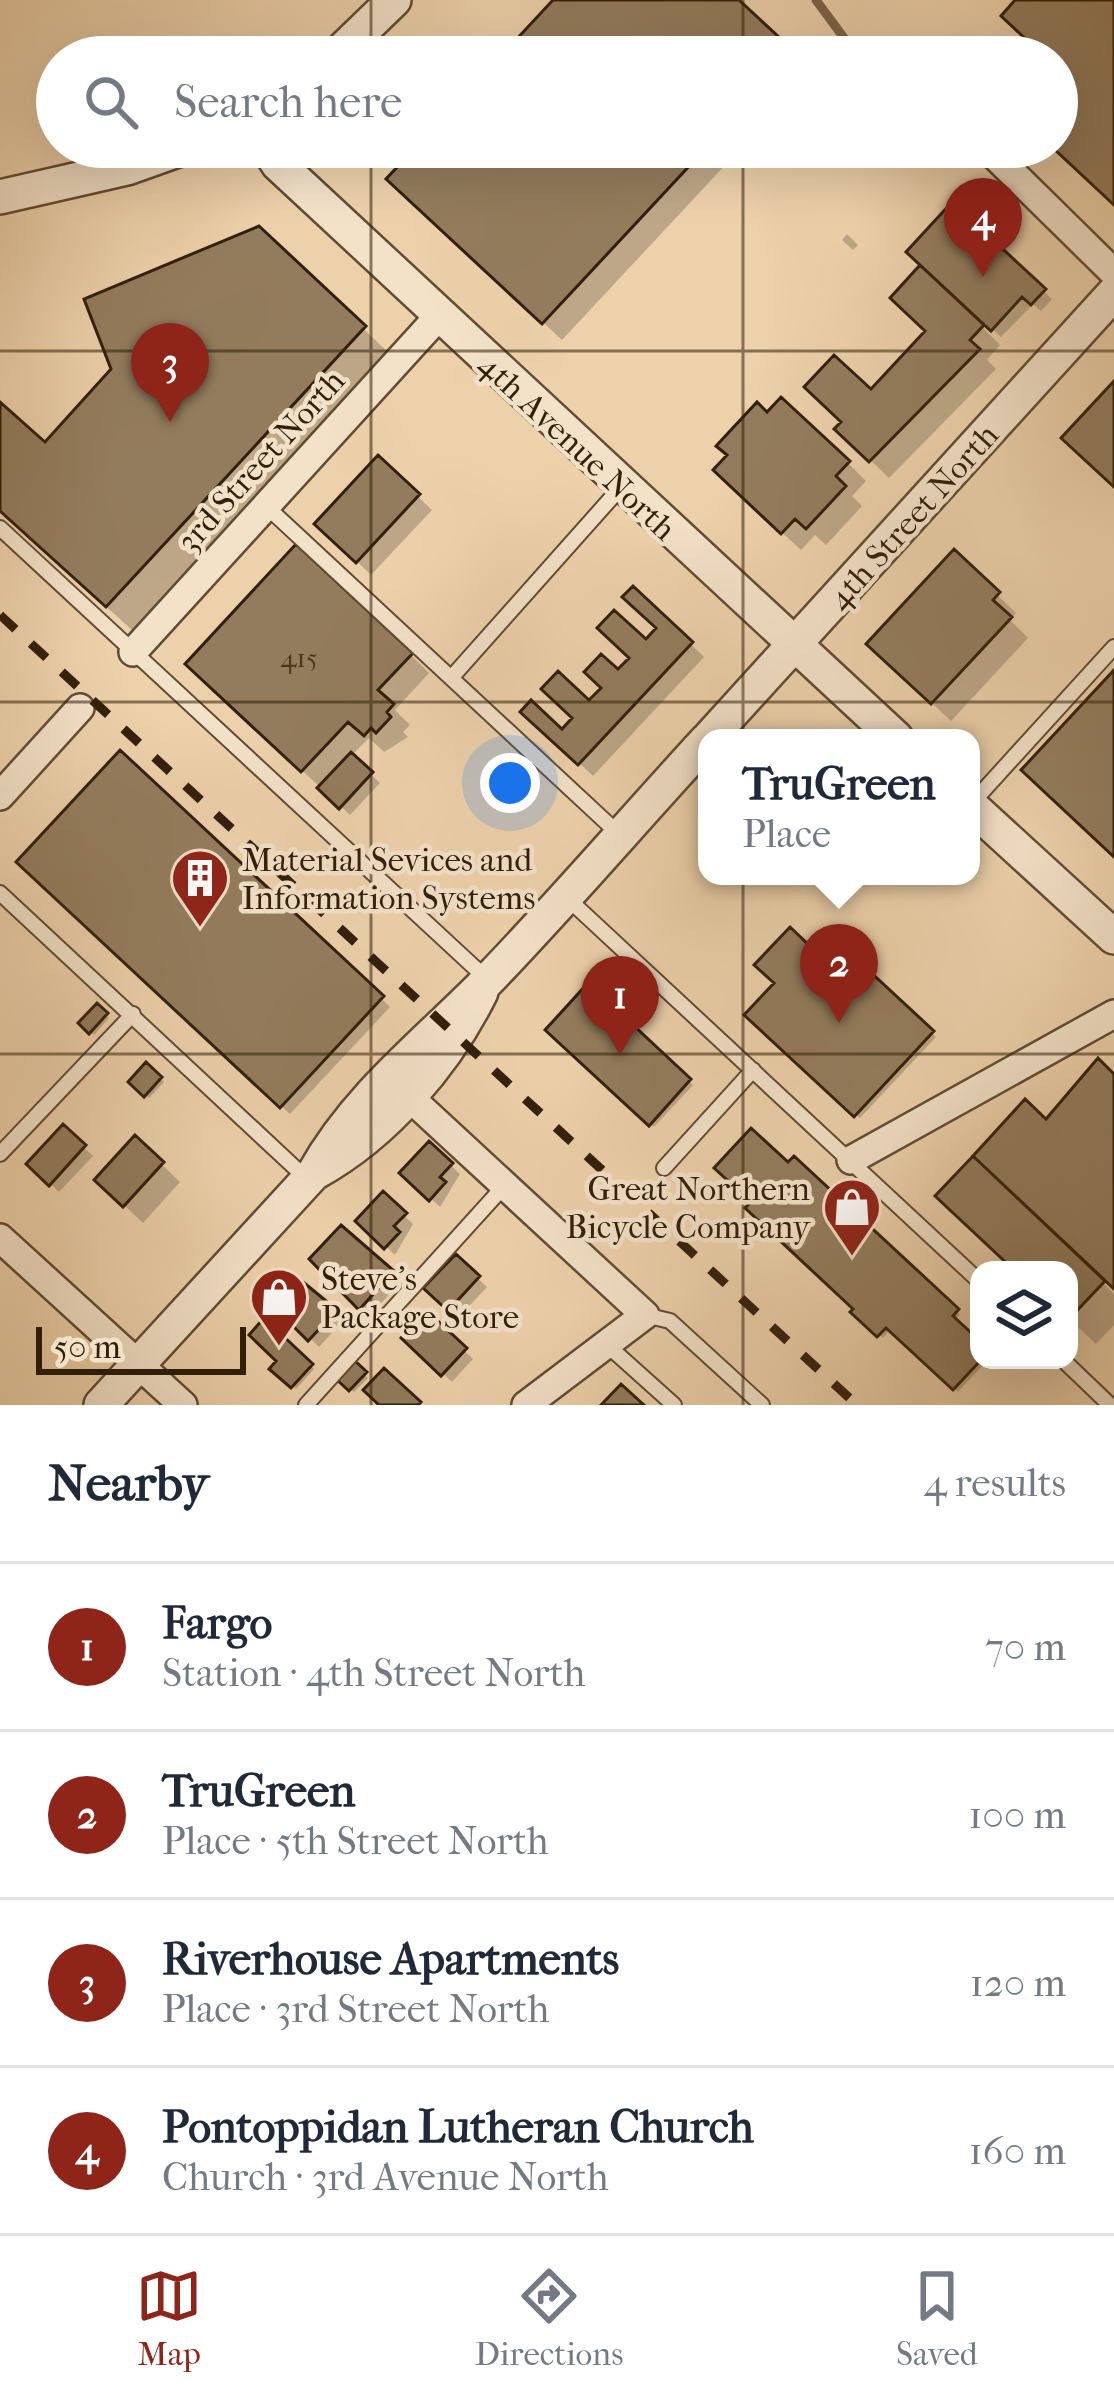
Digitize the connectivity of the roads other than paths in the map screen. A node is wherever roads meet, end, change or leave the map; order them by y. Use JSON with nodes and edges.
{"nodes":[{"id":1,"x":394,"y":0,"type":"edge"},
{"id":2,"x":357,"y":36,"type":"edge"},
{"id":3,"x":127,"y":168,"type":"edge"},
{"id":4,"x":282,"y":168,"type":"edge"},
{"id":5,"x":1007,"y":168,"type":"edge"},
{"id":6,"x":0,"y":196,"type":"edge"},
{"id":7,"x":1114,"y":273,"type":"edge"},
{"id":8,"x":1114,"y":293,"type":"edge"},
{"id":9,"x":439,"y":316,"type":"junction"},
{"id":10,"x":622,"y":486,"type":"junction"},
{"id":11,"x":266,"y":506,"type":"junction"},
{"id":12,"x":0,"y":528,"type":"edge"},
{"id":13,"x":794,"y":646,"type":"junction"},
{"id":14,"x":1114,"y":647,"type":"edge"},
{"id":15,"x":134,"y":652,"type":"junction"},
{"id":16,"x":451,"y":678,"type":"junction"},
{"id":17,"x":80,"y":708,"type":"dead end"},
{"id":18,"x":717,"y":729,"type":"edge"},
{"id":19,"x":886,"y":729,"type":"edge"},
{"id":20,"x":698,"y":750,"type":"edge"},
{"id":21,"x":0,"y":796,"type":"edge"},
{"id":22,"x":980,"y":796,"type":"edge"},
{"id":23,"x":980,"y":814,"type":"edge"},
{"id":24,"x":620,"y":835,"type":"junction"},
{"id":25,"x":0,"y":893,"type":"edge"},
{"id":26,"x":564,"y":895,"type":"junction"},
{"id":27,"x":1114,"y":938,"type":"edge"},
{"id":28,"x":488,"y":980,"type":"junction"},
{"id":29,"x":133,"y":1014,"type":"junction"},
{"id":30,"x":1114,"y":1014,"type":"edge"},
{"id":31,"x":753,"y":1070,"type":"junction"},
{"id":32,"x":407,"y":1095,"type":"junction"},
{"id":33,"x":0,"y":1154,"type":"edge"},
{"id":34,"x":851,"y":1160,"type":"junction"},
{"id":35,"x":664,"y":1168,"type":"dead end"},
{"id":36,"x":310,"y":1176,"type":"junction"},
{"id":37,"x":505,"y":1185,"type":"junction"},
{"id":38,"x":0,"y":1238,"type":"edge"},
{"id":39,"x":970,"y":1272,"type":"edge"},
{"id":40,"x":645,"y":1315,"type":"junction"},
{"id":41,"x":605,"y":1343,"type":"junction"},
{"id":42,"x":139,"y":1363,"type":"junction"},
{"id":43,"x":1073,"y":1369,"type":"edge"},
{"id":44,"x":101,"y":1405,"type":"edge"},
{"id":45,"x":183,"y":1405,"type":"edge"},
{"id":46,"x":306,"y":1405,"type":"edge"},
{"id":47,"x":526,"y":1405,"type":"edge"},
{"id":48,"x":674,"y":1405,"type":"edge"},
{"id":49,"x":762,"y":1405,"type":"edge"},
{"id":50,"x":1111,"y":1405,"type":"edge"}],
"edges":[{"from":1,"to":2,"type":"street"},
{"from":3,"to":6,"type":"street"},
{"from":4,"to":9,"type":"street","name":"4th Avenue North"},
{"from":5,"to":7,"type":"street"},
{"from":8,"to":13,"type":"street","name":"4th Street North"},
{"from":9,"to":10,"type":"street","name":"4th Avenue North"},
{"from":9,"to":11,"type":"street","name":"3rd Street North"},
{"from":10,"to":13,"type":"street","name":"4th Avenue North"},
{"from":10,"to":16,"type":"lane"},
{"from":11,"to":15,"type":"street","name":"3rd Street North"},
{"from":11,"to":16,"type":"lane"},
{"from":12,"to":15,"type":"lane"},
{"from":13,"to":18,"type":"street","name":"4th Street North"},
{"from":13,"to":19,"type":"street","name":"4th Avenue North"},
{"from":14,"to":22,"type":"lane"},
{"from":15,"to":28,"type":"lane"},
{"from":16,"to":24,"type":"lane"},
{"from":17,"to":21,"type":"street"},
{"from":20,"to":24,"type":"street","name":"4th Street North"},
{"from":23,"to":27,"type":"street"},
{"from":24,"to":26,"type":"street","name":"4th Street North"},
{"from":25,"to":29,"type":"lane"},
{"from":26,"to":28,"type":"street","name":"4th Street North"},
{"from":26,"to":31,"type":"lane"},
{"from":28,"to":32,"type":"street","name":"4th Street North"},
{"from":28,"to":36,"type":"street","name":"4th Street North"},
{"from":29,"to":33,"type":"lane"},
{"from":29,"to":36,"type":"lane"},
{"from":30,"to":34,"type":"street"},
{"from":31,"to":34,"type":"lane"},
{"from":31,"to":35,"type":"lane"},
{"from":32,"to":36,"type":"street","name":"4th Street North"},
{"from":32,"to":37,"type":"street"},
{"from":34,"to":39,"type":"lane"},
{"from":36,"to":42,"type":"street","name":"4th Street North"},
{"from":37,"to":40,"type":"street"},
{"from":37,"to":46,"type":"lane"},
{"from":38,"to":42,"type":"street"},
{"from":40,"to":41,"type":"street"},
{"from":40,"to":49,"type":"lane"},
{"from":41,"to":47,"type":"street"},
{"from":41,"to":48,"type":"lane"},
{"from":42,"to":44,"type":"street","name":"4th Street North"},
{"from":42,"to":45,"type":"street"},
{"from":43,"to":50,"type":"lane"}]}
